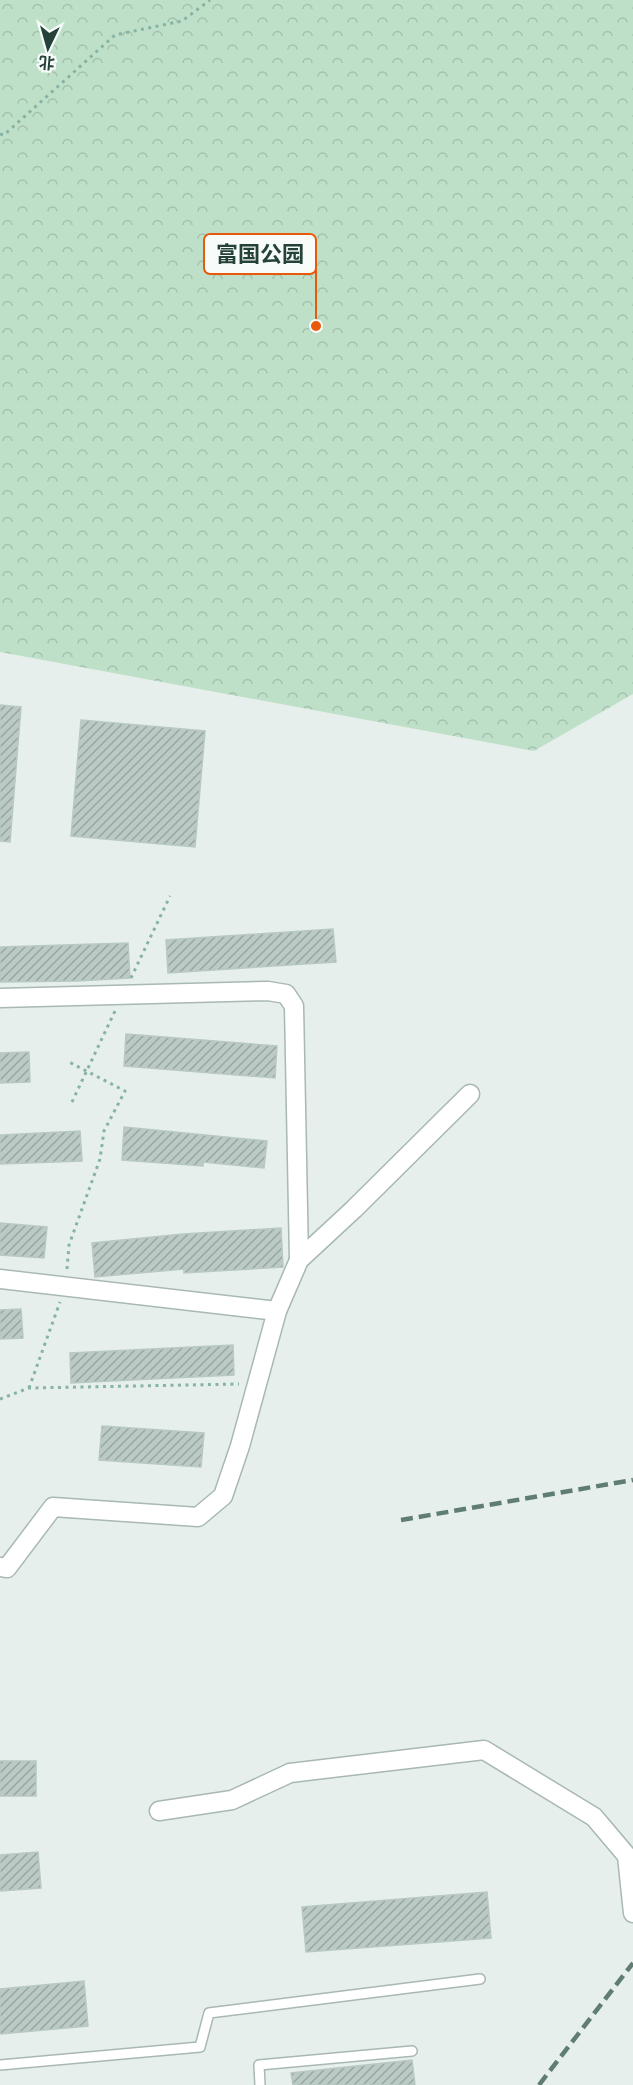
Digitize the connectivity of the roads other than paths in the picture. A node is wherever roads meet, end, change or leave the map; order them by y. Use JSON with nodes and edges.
{"nodes":[{"id":1,"x":0,"y":998,"type":"edge"},
{"id":2,"x":470,"y":1094,"type":"dead end"},
{"id":3,"x":299,"y":1260,"type":"junction"},
{"id":4,"x":0,"y":1279,"type":"edge"},
{"id":5,"x":276,"y":1311,"type":"junction"},
{"id":6,"x":0,"y":1567,"type":"edge"},
{"id":7,"x":159,"y":1811,"type":"dead end"},
{"id":8,"x":633,"y":1913,"type":"edge"},
{"id":9,"x":480,"y":1979,"type":"dead end"},
{"id":10,"x":412,"y":2051,"type":"dead end"},
{"id":11,"x":0,"y":2065,"type":"edge"},
{"id":12,"x":260,"y":2085,"type":"edge"}],
"edges":[{"from":1,"to":3,"type":"street"},
{"from":2,"to":3,"type":"street"},
{"from":3,"to":5,"type":"street"},
{"from":4,"to":5,"type":"street"},
{"from":5,"to":6,"type":"street"},
{"from":7,"to":8,"type":"street"},
{"from":9,"to":11,"type":"lane"},
{"from":10,"to":12,"type":"lane"}]}
